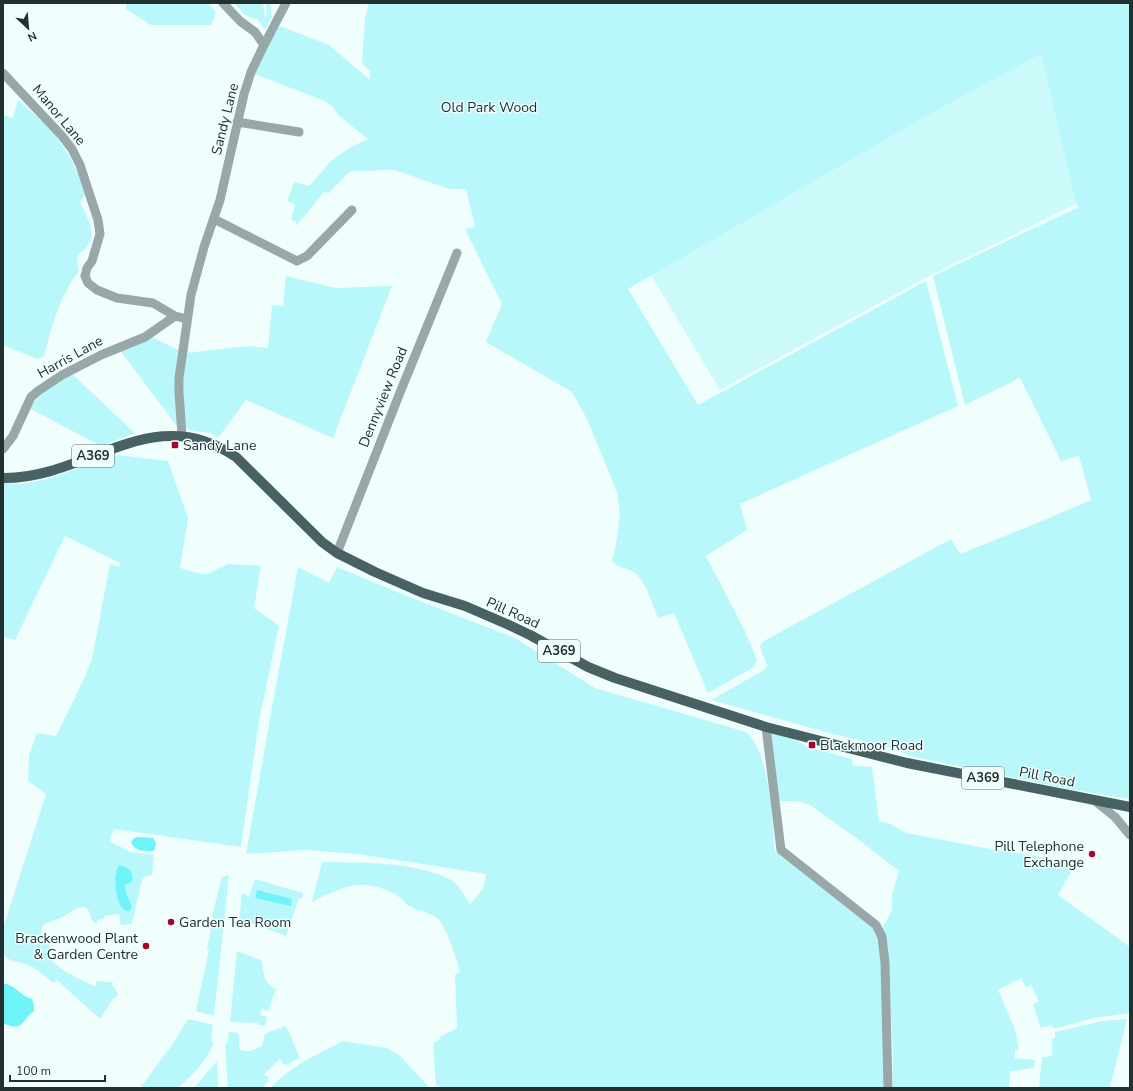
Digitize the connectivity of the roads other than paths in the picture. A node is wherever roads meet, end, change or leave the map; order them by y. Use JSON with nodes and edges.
{"nodes":[{"id":1,"x":223,"y":3,"type":"edge"},
{"id":2,"x":286,"y":3,"type":"edge"},
{"id":3,"x":264,"y":45,"type":"junction"},
{"id":4,"x":3,"y":73,"type":"edge"},
{"id":5,"x":237,"y":122,"type":"junction"},
{"id":6,"x":299,"y":132,"type":"dead end"},
{"id":7,"x":352,"y":210,"type":"dead end"},
{"id":8,"x":214,"y":219,"type":"junction"},
{"id":9,"x":457,"y":253,"type":"dead end"},
{"id":10,"x":175,"y":316,"type":"junction"},
{"id":11,"x":187,"y":318,"type":"junction"},
{"id":12,"x":182,"y":436,"type":"junction"},
{"id":13,"x":3,"y":449,"type":"edge"},
{"id":14,"x":3,"y":478,"type":"edge"},
{"id":15,"x":337,"y":553,"type":"junction"},
{"id":16,"x":766,"y":726,"type":"junction"},
{"id":17,"x":1094,"y":800,"type":"junction"},
{"id":18,"x":1126,"y":808,"type":"edge"},
{"id":19,"x":1115,"y":817,"type":"junction"},
{"id":20,"x":1126,"y":826,"type":"edge"},
{"id":21,"x":1130,"y":835,"type":"edge"},
{"id":22,"x":888,"y":1088,"type":"edge"}],
"edges":[{"from":1,"to":3,"type":"street"},
{"from":2,"to":3,"type":"street","name":"Sandy Lane"},
{"from":3,"to":5,"type":"street","name":"Sandy Lane"},
{"from":4,"to":10,"type":"street","name":"Manor Lane"},
{"from":5,"to":6,"type":"street"},
{"from":5,"to":8,"type":"street","name":"Sandy Lane"},
{"from":7,"to":8,"type":"street"},
{"from":8,"to":11,"type":"street","name":"Sandy Lane"},
{"from":9,"to":15,"type":"street","name":"Dennyview Road"},
{"from":10,"to":11,"type":"street","name":"Manor Lane"},
{"from":10,"to":13,"type":"street","name":"Harris Lane"},
{"from":11,"to":12,"type":"street","name":"Sandy Lane"},
{"from":12,"to":14,"type":"main road","name":"Pill Road","number":"A369"},
{"from":12,"to":15,"type":"main road","name":"Pill Road","number":"A369"},
{"from":15,"to":16,"type":"main road","name":"Pill Road","number":"A369"},
{"from":16,"to":17,"type":"main road","name":"Pill Road","number":"A369"},
{"from":16,"to":22,"type":"street"},
{"from":17,"to":18,"type":"main road","number":"A369"},
{"from":17,"to":19,"type":"street","name":"Pill Road"},
{"from":18,"to":19,"type":"street"},
{"from":19,"to":20,"type":"street","name":"Pill Road"},
{"from":20,"to":21,"type":"street","name":"Pill Road"}]}
